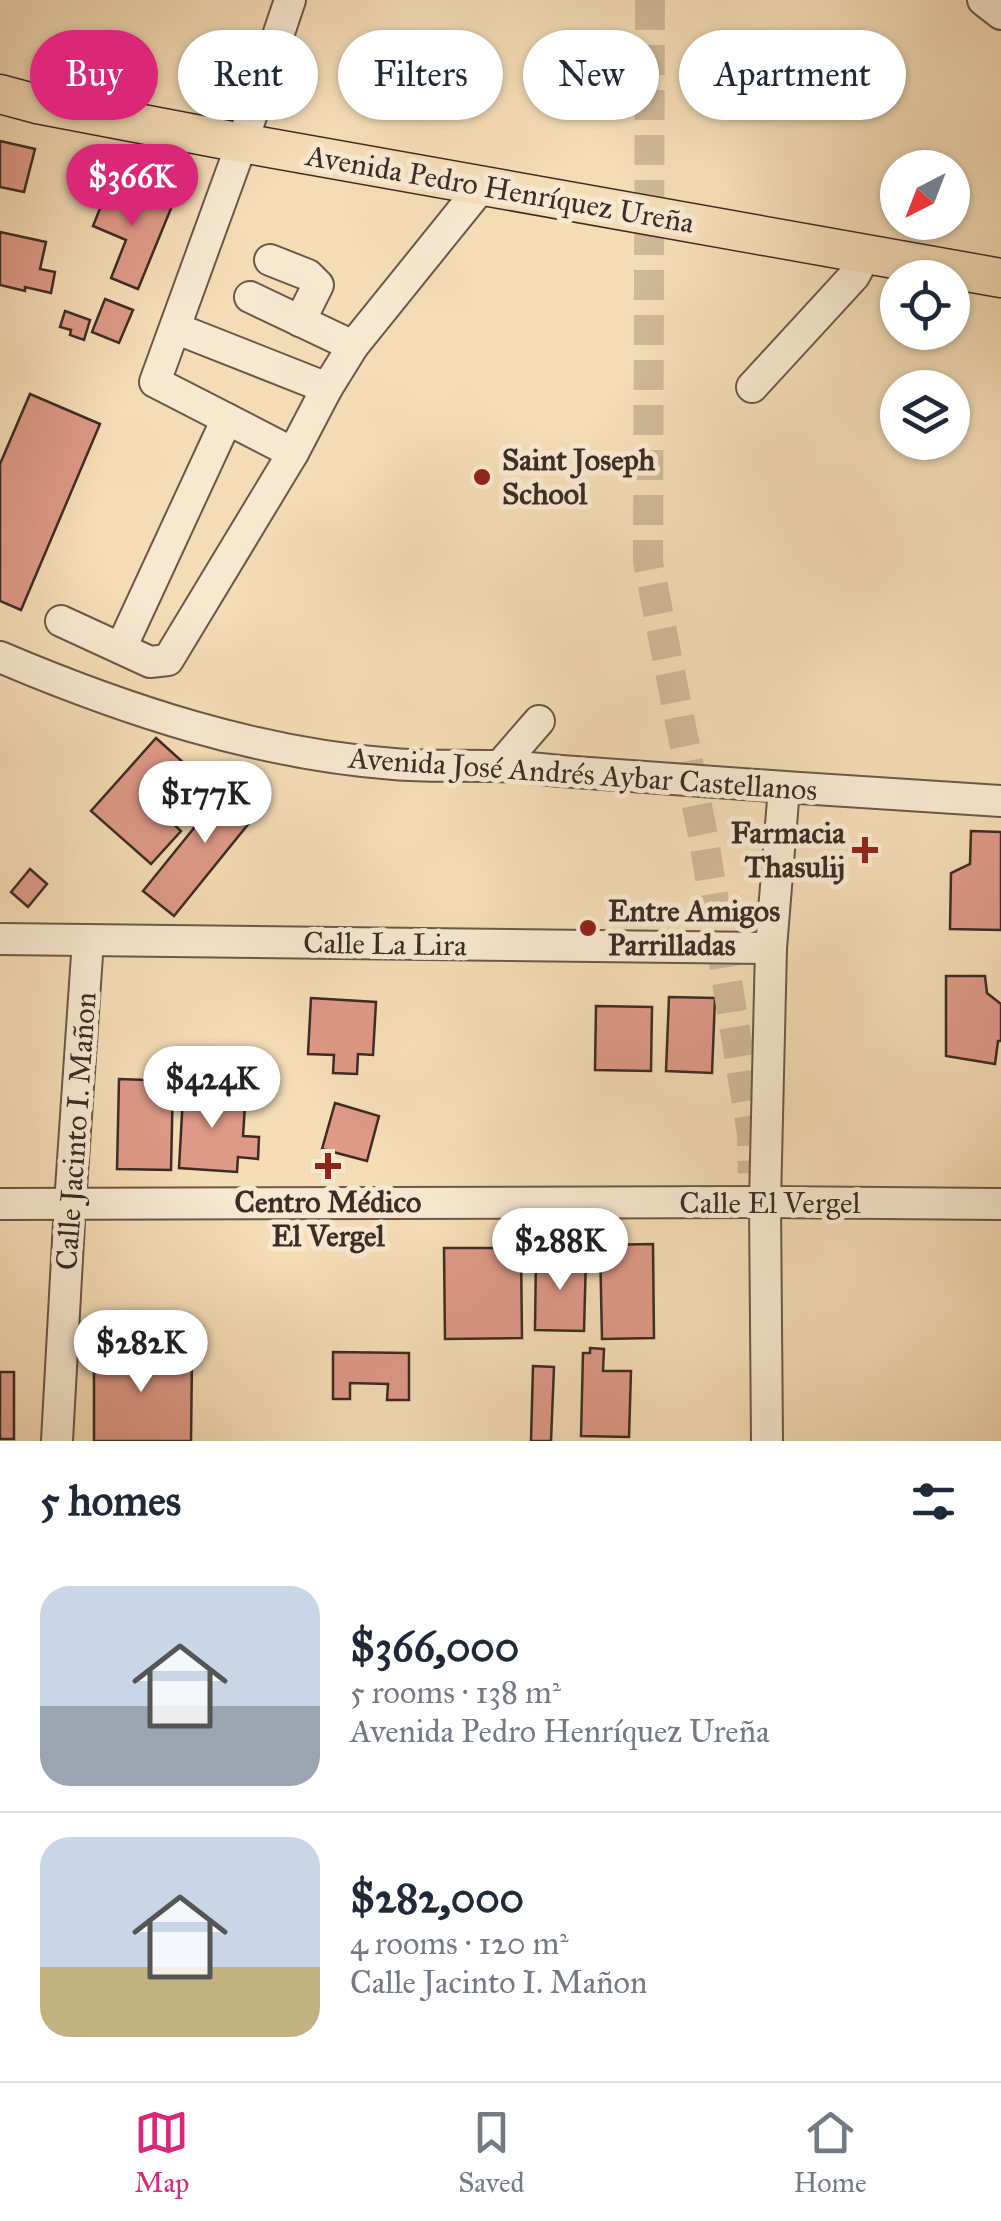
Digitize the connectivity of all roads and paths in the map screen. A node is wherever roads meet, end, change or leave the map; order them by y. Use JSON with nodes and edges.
{"nodes":[{"id":1,"x":290,"y":0,"type":"edge"},
{"id":2,"x":982,"y":0,"type":"edge"},
{"id":3,"x":1001,"y":14,"type":"edge"},
{"id":4,"x":0,"y":94,"type":"edge"},
{"id":5,"x":242,"y":144,"type":"junction"},
{"id":6,"x":482,"y":186,"type":"junction"},
{"id":7,"x":866,"y":254,"type":"junction"},
{"id":8,"x":270,"y":260,"type":"dead end"},
{"id":9,"x":1001,"y":278,"type":"edge"},
{"id":10,"x":250,"y":298,"type":"dead end"},
{"id":11,"x":300,"y":321,"type":"junction"},
{"id":12,"x":175,"y":328,"type":"junction"},
{"id":13,"x":353,"y":346,"type":"junction"},
{"id":14,"x":327,"y":388,"type":"junction"},
{"id":15,"x":752,"y":388,"type":"dead end"},
{"id":16,"x":227,"y":419,"type":"junction"},
{"id":17,"x":293,"y":453,"type":"junction"},
{"id":18,"x":62,"y":621,"type":"dead end"},
{"id":19,"x":121,"y":648,"type":"junction"},
{"id":20,"x":0,"y":657,"type":"edge"},
{"id":21,"x":539,"y":721,"type":"dead end"},
{"id":22,"x":500,"y":766,"type":"junction"},
{"id":23,"x":784,"y":788,"type":"junction"},
{"id":24,"x":1001,"y":801,"type":"edge"},
{"id":25,"x":0,"y":939,"type":"edge"},
{"id":26,"x":88,"y":940,"type":"junction"},
{"id":27,"x":771,"y":948,"type":"junction"},
{"id":28,"x":766,"y":1202,"type":"junction"},
{"id":29,"x":0,"y":1204,"type":"edge"},
{"id":30,"x":70,"y":1204,"type":"junction"},
{"id":31,"x":1001,"y":1204,"type":"edge"},
{"id":32,"x":57,"y":1441,"type":"edge"},
{"id":33,"x":767,"y":1441,"type":"edge"}],
"edges":[{"from":1,"to":5,"type":"street"},
{"from":2,"to":3,"type":"street"},
{"from":4,"to":5,"type":"main road","name":"Avenida Pedro Henríquez Ureña"},
{"from":5,"to":6,"type":"main road","name":"Avenida Pedro Henríquez Ureña"},
{"from":5,"to":12,"type":"street"},
{"from":6,"to":7,"type":"main road","name":"Avenida Pedro Henríquez Ureña"},
{"from":6,"to":13,"type":"street"},
{"from":7,"to":9,"type":"main road","name":"Avenida Pedro Henríquez Ureña"},
{"from":7,"to":15,"type":"street"},
{"from":8,"to":11,"type":"street"},
{"from":10,"to":11,"type":"street"},
{"from":11,"to":13,"type":"street"},
{"from":12,"to":14,"type":"street"},
{"from":12,"to":16,"type":"street"},
{"from":13,"to":14,"type":"street"},
{"from":14,"to":17,"type":"street"},
{"from":16,"to":17,"type":"street"},
{"from":16,"to":19,"type":"street"},
{"from":17,"to":19,"type":"street"},
{"from":18,"to":19,"type":"street"},
{"from":20,"to":22,"type":"street","name":"Avenida José Andrés Aybar Castellanos"},
{"from":21,"to":22,"type":"street"},
{"from":22,"to":23,"type":"street","name":"Avenida José Andrés Aybar Castellanos"},
{"from":23,"to":24,"type":"street","name":"Avenida José Andrés Aybar Castellanos"},
{"from":23,"to":27,"type":"street"},
{"from":25,"to":26,"type":"street","name":"Calle La Lira"},
{"from":26,"to":27,"type":"street","name":"Calle La Lira"},
{"from":26,"to":30,"type":"street","name":"Calle Jacinto I. Mañon"},
{"from":27,"to":28,"type":"street"},
{"from":28,"to":30,"type":"street","name":"Calle El Vergel"},
{"from":28,"to":31,"type":"street","name":"Calle El Vergel"},
{"from":28,"to":33,"type":"street"},
{"from":29,"to":30,"type":"street","name":"Calle El Vergel"},
{"from":30,"to":32,"type":"street","name":"Calle Jacinto I. Mañon"}]}
